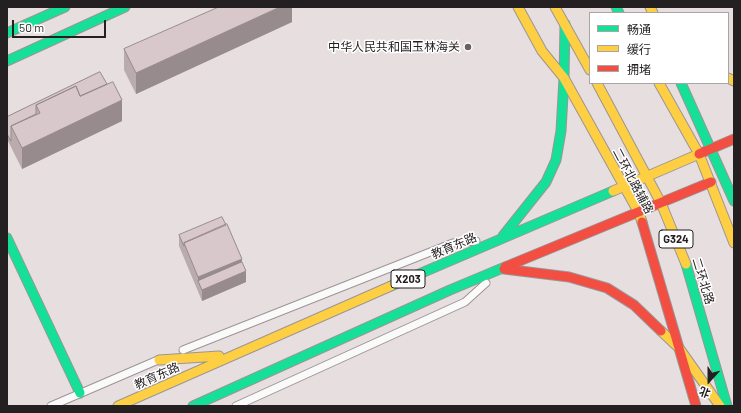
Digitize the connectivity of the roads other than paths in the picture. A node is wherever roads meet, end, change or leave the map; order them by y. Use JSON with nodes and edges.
{"nodes":[{"id":1,"x":65,"y":7,"type":"edge"},
{"id":2,"x":125,"y":7,"type":"edge"},
{"id":3,"x":518,"y":7,"type":"edge"},
{"id":4,"x":555,"y":7,"type":"edge"},
{"id":5,"x":565,"y":24,"type":"junction"},
{"id":6,"x":7,"y":34,"type":"edge"},
{"id":7,"x":7,"y":61,"type":"edge"},
{"id":8,"x":589,"y":68,"type":"edge"},
{"id":9,"x":564,"y":78,"type":"junction"},
{"id":10,"x":598,"y":84,"type":"edge"},
{"id":11,"x":660,"y":84,"type":"edge"},
{"id":12,"x":681,"y":84,"type":"edge"},
{"id":13,"x":734,"y":139,"type":"edge"},
{"id":14,"x":711,"y":149,"type":"junction"},
{"id":15,"x":699,"y":154,"type":"junction"},
{"id":16,"x":734,"y":171,"type":"edge"},
{"id":17,"x":647,"y":176,"type":"junction"},
{"id":18,"x":723,"y":176,"type":"junction"},
{"id":19,"x":711,"y":182,"type":"junction"},
{"id":20,"x":624,"y":186,"type":"junction"},
{"id":21,"x":734,"y":201,"type":"edge"},
{"id":22,"x":661,"y":203,"type":"junction"},
{"id":23,"x":639,"y":213,"type":"junction"},
{"id":24,"x":7,"y":238,"type":"edge"},
{"id":25,"x":502,"y":238,"type":"junction"},
{"id":26,"x":734,"y":243,"type":"edge"},
{"id":27,"x":502,"y":269,"type":"junction"},
{"id":28,"x":679,"y":348,"type":"junction"},
{"id":29,"x":233,"y":355,"type":"junction"},
{"id":30,"x":159,"y":360,"type":"junction"},
{"id":31,"x":80,"y":393,"type":"junction"},
{"id":32,"x":51,"y":406,"type":"edge"},
{"id":33,"x":118,"y":406,"type":"edge"},
{"id":34,"x":193,"y":406,"type":"edge"},
{"id":35,"x":236,"y":406,"type":"edge"},
{"id":36,"x":696,"y":406,"type":"edge"},
{"id":37,"x":720,"y":406,"type":"edge"},
{"id":38,"x":727,"y":406,"type":"edge"}],
"edges":[{"from":1,"to":6,"type":"main road"},
{"from":2,"to":7,"type":"main road"},
{"from":3,"to":9,"type":"main road","name":"二环北路辅路"},
{"from":4,"to":5,"type":"main road"},
{"from":5,"to":8,"type":"main road"},
{"from":5,"to":9,"type":"main road"},
{"from":9,"to":20,"type":"main road","name":"二环北路辅路"},
{"from":9,"to":25,"type":"main road"},
{"from":10,"to":17,"type":"main road","name":"二环北路","number":"G324"},
{"from":11,"to":15,"type":"main road"},
{"from":12,"to":14,"type":"main road"},
{"from":13,"to":14,"type":"main road","name":"教育东路"},
{"from":14,"to":15,"type":"main road","name":"教育东路"},
{"from":14,"to":18,"type":"main road"},
{"from":15,"to":17,"type":"main road","name":"教育东路","number":"X203"},
{"from":15,"to":19,"type":"main road"},
{"from":16,"to":18,"type":"main road"},
{"from":17,"to":20,"type":"main road","name":"教育东路","number":"X203"},
{"from":17,"to":22,"type":"main road","name":"二环北路","number":"G324"},
{"from":18,"to":19,"type":"main road"},
{"from":18,"to":21,"type":"main road"},
{"from":19,"to":22,"type":"main road","number":"X203"},
{"from":19,"to":26,"type":"main road"},
{"from":20,"to":23,"type":"main road","name":"二环北路辅路"},
{"from":20,"to":25,"type":"main road","name":"教育东路","number":"X203"},
{"from":22,"to":23,"type":"main road","number":"X203"},
{"from":22,"to":38,"type":"main road","name":"二环北路","number":"G324"},
{"from":23,"to":27,"type":"main road","number":"X203"},
{"from":23,"to":28,"type":"main road","name":"二环北路辅路"},
{"from":24,"to":31,"type":"main road"},
{"from":25,"to":29,"type":"main road","name":"教育东路","number":"X203"},
{"from":25,"to":30,"type":"lane"},
{"from":27,"to":28,"type":"main road"},
{"from":27,"to":34,"type":"main road","number":"X203"},
{"from":27,"to":35,"type":"lane"},
{"from":28,"to":36,"type":"main road","name":"二环北路辅路"},
{"from":28,"to":37,"type":"main road"},
{"from":29,"to":30,"type":"main road"},
{"from":29,"to":33,"type":"main road","name":"教育东路","number":"X203"},
{"from":30,"to":31,"type":"lane"},
{"from":31,"to":32,"type":"lane"}]}
